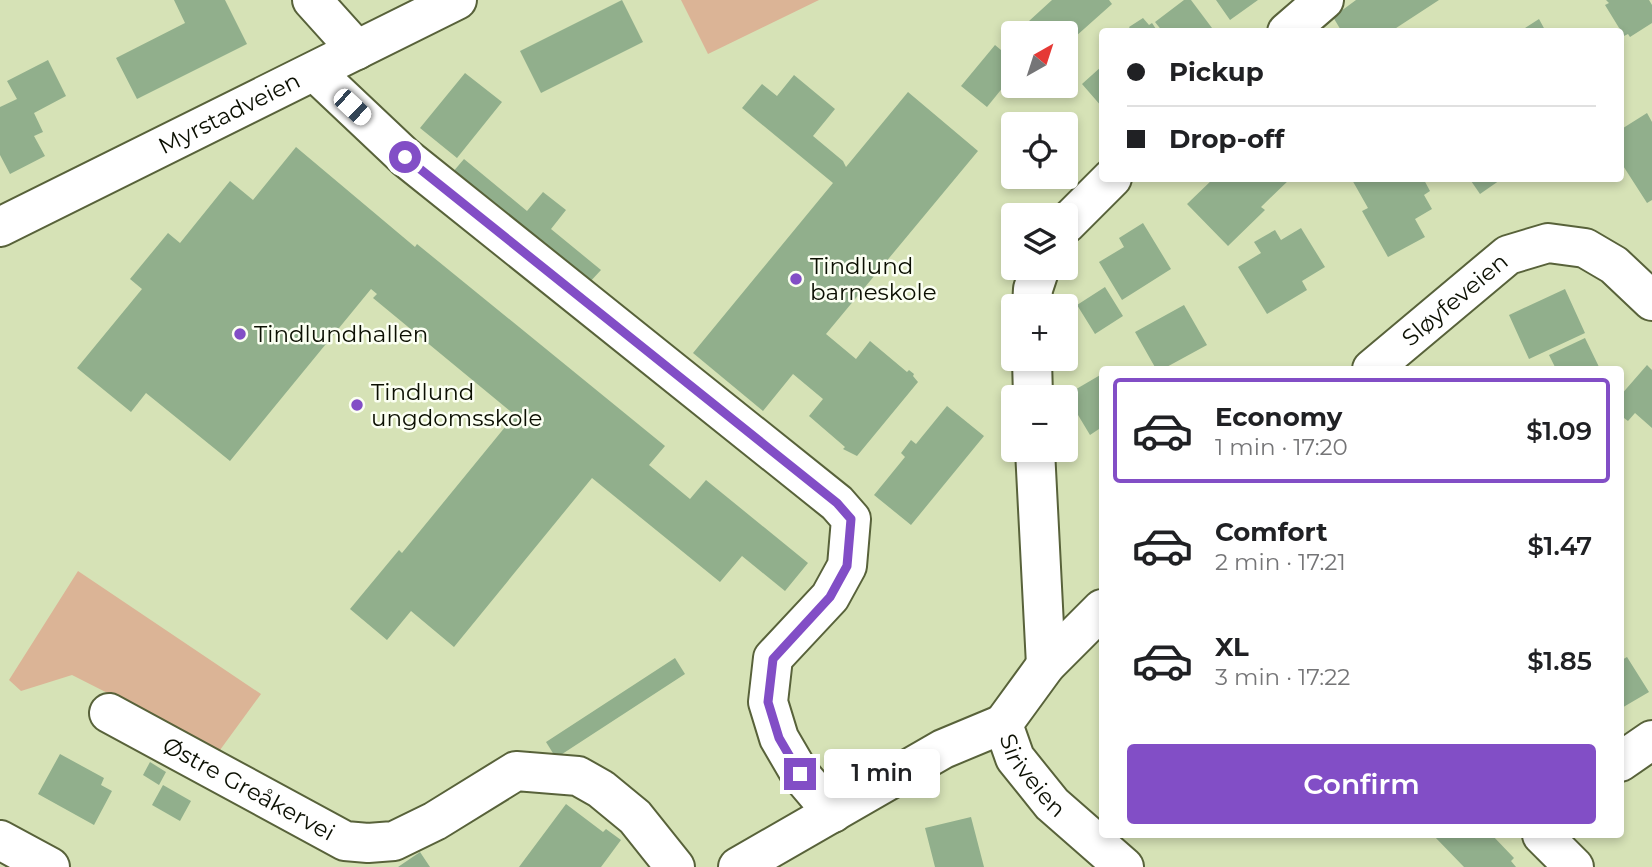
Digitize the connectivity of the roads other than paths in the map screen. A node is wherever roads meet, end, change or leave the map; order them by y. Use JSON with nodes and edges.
{"nodes":[{"id":1,"x":312,"y":0,"type":"edge"},
{"id":2,"x":457,"y":0,"type":"edge"},
{"id":3,"x":1324,"y":0,"type":"edge"},
{"id":4,"x":1292,"y":28,"type":"edge"},
{"id":5,"x":357,"y":50,"type":"junction"},
{"id":6,"x":315,"y":72,"type":"junction"},
{"id":7,"x":1108,"y":182,"type":"edge"},
{"id":8,"x":1078,"y":212,"type":"edge"},
{"id":9,"x":0,"y":227,"type":"edge"},
{"id":10,"x":1652,"y":301,"type":"edge"},
{"id":11,"x":1376,"y":366,"type":"edge"},
{"id":12,"x":1036,"y":462,"type":"edge"},
{"id":13,"x":1099,"y":612,"type":"edge"},
{"id":14,"x":1045,"y":665,"type":"junction"},
{"id":15,"x":109,"y":713,"type":"dead end"},
{"id":16,"x":1003,"y":724,"type":"junction"},
{"id":17,"x":1652,"y":740,"type":"edge"},
{"id":18,"x":1624,"y":759,"type":"edge"},
{"id":19,"x":833,"y":813,"type":"junction"},
{"id":20,"x":1545,"y":838,"type":"edge"},
{"id":21,"x":0,"y":840,"type":"edge"},
{"id":22,"x":50,"y":867,"type":"edge"},
{"id":23,"x":675,"y":867,"type":"edge"},
{"id":24,"x":738,"y":867,"type":"edge"},
{"id":25,"x":1124,"y":867,"type":"edge"},
{"id":26,"x":1574,"y":867,"type":"edge"}],
"edges":[{"from":1,"to":5,"type":"street"},
{"from":2,"to":5,"type":"street","name":"Myrstadveien"},
{"from":3,"to":4,"type":"street"},
{"from":5,"to":6,"type":"street","name":"Myrstadveien"},
{"from":6,"to":9,"type":"street","name":"Myrstadveien"},
{"from":6,"to":19,"type":"street"},
{"from":7,"to":8,"type":"street"},
{"from":10,"to":11,"type":"street","name":"Sløyfeveien"},
{"from":12,"to":14,"type":"street"},
{"from":13,"to":14,"type":"street"},
{"from":14,"to":16,"type":"street","name":"Siriveien"},
{"from":15,"to":23,"type":"street","name":"Østre Greåkervei"},
{"from":16,"to":19,"type":"street"},
{"from":16,"to":25,"type":"street","name":"Siriveien"},
{"from":17,"to":18,"type":"street"},
{"from":19,"to":24,"type":"street"},
{"from":20,"to":26,"type":"street"},
{"from":21,"to":22,"type":"street"}]}
